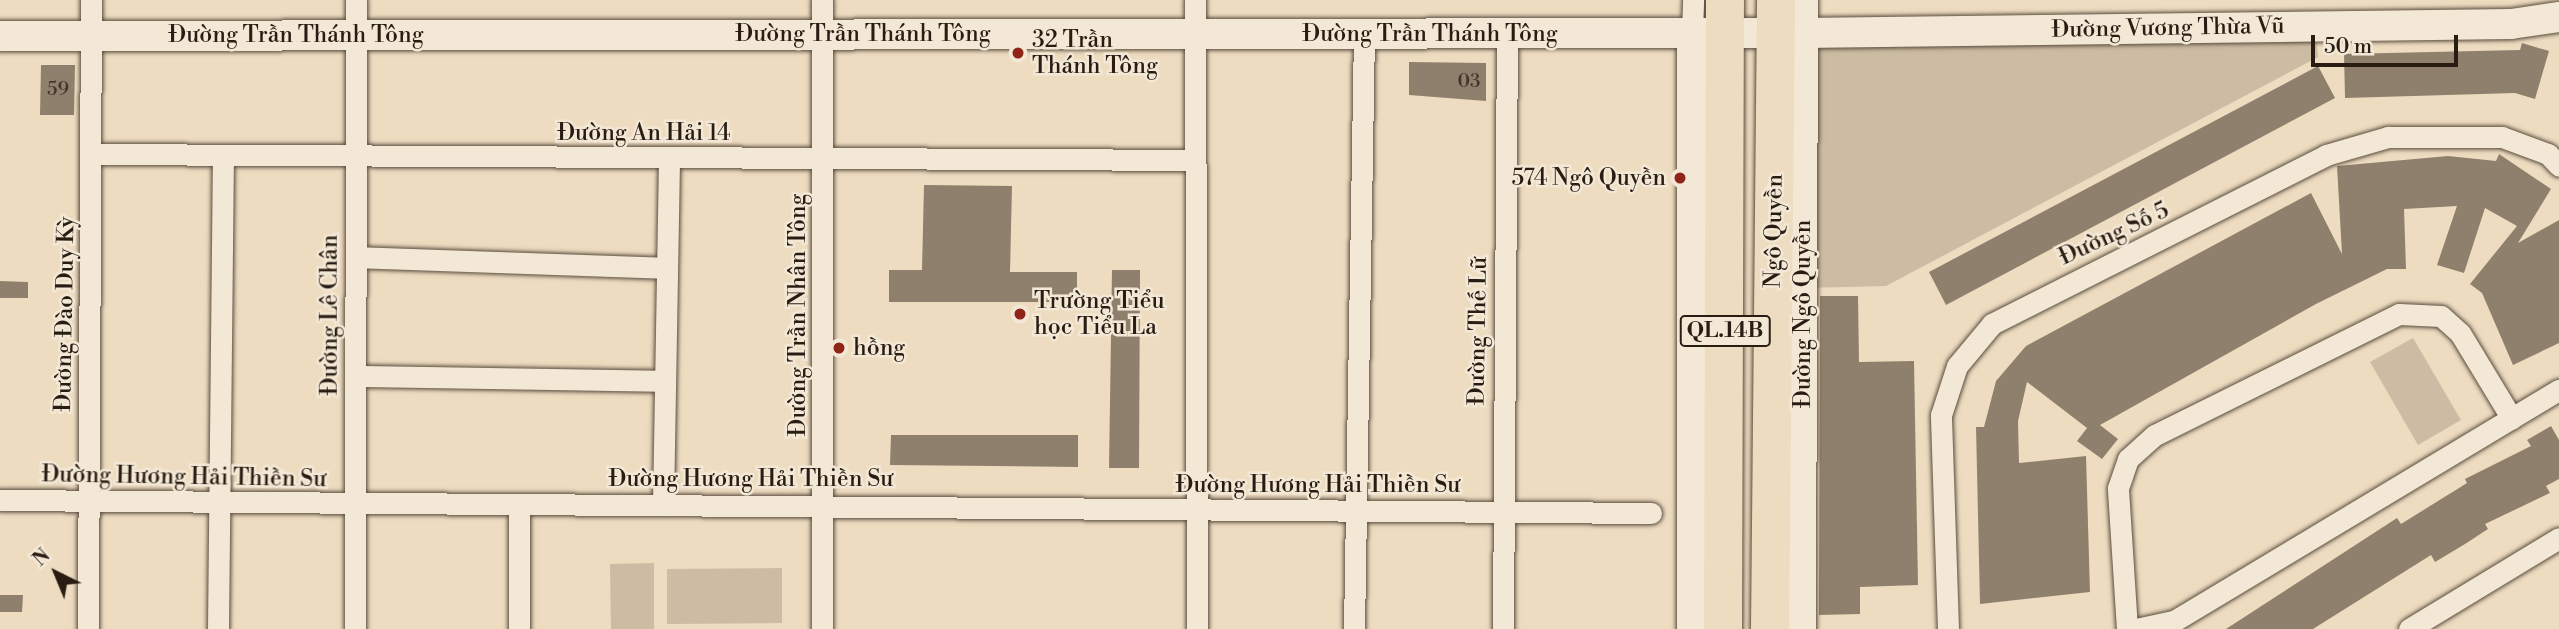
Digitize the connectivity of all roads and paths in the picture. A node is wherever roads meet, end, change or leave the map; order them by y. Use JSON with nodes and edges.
{"nodes":[{"id":1,"x":90,"y":0,"type":"edge"},
{"id":2,"x":356,"y":0,"type":"edge"},
{"id":3,"x":822,"y":0,"type":"edge"},
{"id":4,"x":1195,"y":0,"type":"edge"},
{"id":5,"x":1693,"y":0,"type":"edge"},
{"id":6,"x":1802,"y":0,"type":"edge"},
{"id":7,"x":2559,"y":17,"type":"edge"},
{"id":8,"x":1714,"y":21,"type":"edge"},
{"id":9,"x":1785,"y":22,"type":"edge"},
{"id":10,"x":1507,"y":33,"type":"junction"},
{"id":11,"x":356,"y":34,"type":"junction"},
{"id":12,"x":823,"y":34,"type":"junction"},
{"id":13,"x":1364,"y":34,"type":"junction"},
{"id":14,"x":0,"y":36,"type":"edge"},
{"id":15,"x":90,"y":36,"type":"junction"},
{"id":16,"x":1196,"y":36,"type":"junction"},
{"id":17,"x":93,"y":154,"type":"junction"},
{"id":18,"x":223,"y":156,"type":"junction"},
{"id":19,"x":357,"y":158,"type":"junction"},
{"id":20,"x":824,"y":159,"type":"junction"},
{"id":21,"x":669,"y":160,"type":"junction"},
{"id":22,"x":1195,"y":160,"type":"junction"},
{"id":23,"x":2559,"y":166,"type":"edge"},
{"id":24,"x":356,"y":257,"type":"junction"},
{"id":25,"x":667,"y":268,"type":"junction"},
{"id":26,"x":358,"y":376,"type":"junction"},
{"id":27,"x":665,"y":381,"type":"junction"},
{"id":28,"x":2559,"y":390,"type":"edge"},
{"id":29,"x":2512,"y":419,"type":"junction"},
{"id":30,"x":0,"y":500,"type":"edge"},
{"id":31,"x":88,"y":502,"type":"junction"},
{"id":32,"x":216,"y":504,"type":"junction"},
{"id":33,"x":663,"y":504,"type":"junction"},
{"id":34,"x":824,"y":504,"type":"junction"},
{"id":35,"x":354,"y":506,"type":"junction"},
{"id":36,"x":519,"y":508,"type":"junction"},
{"id":37,"x":1194,"y":511,"type":"junction"},
{"id":38,"x":1352,"y":511,"type":"junction"},
{"id":39,"x":1502,"y":511,"type":"junction"},
{"id":40,"x":1651,"y":513,"type":"dead end"},
{"id":41,"x":2559,"y":538,"type":"edge"},
{"id":42,"x":88,"y":629,"type":"edge"},
{"id":43,"x":218,"y":629,"type":"edge"},
{"id":44,"x":355,"y":629,"type":"edge"},
{"id":45,"x":519,"y":629,"type":"edge"},
{"id":46,"x":822,"y":629,"type":"edge"},
{"id":47,"x":1197,"y":629,"type":"edge"},
{"id":48,"x":1354,"y":629,"type":"edge"},
{"id":49,"x":1503,"y":629,"type":"edge"},
{"id":50,"x":1692,"y":629,"type":"edge"},
{"id":51,"x":1723,"y":629,"type":"edge"},
{"id":52,"x":1770,"y":629,"type":"edge"},
{"id":53,"x":1801,"y":629,"type":"edge"},
{"id":54,"x":1948,"y":629,"type":"edge"},
{"id":55,"x":2127,"y":629,"type":"edge"},
{"id":56,"x":2136,"y":629,"type":"edge"},
{"id":57,"x":2409,"y":629,"type":"edge"}],
"edges":[{"from":1,"to":15,"type":"street","name":"Đường Đào Duy Kỳ"},
{"from":2,"to":11,"type":"street","name":"Đường Lê Chân"},
{"from":3,"to":12,"type":"street","name":"Đường Trần Nhân Tông"},
{"from":4,"to":16,"type":"street"},
{"from":5,"to":8,"type":"street"},
{"from":6,"to":9,"type":"street","name":"Đường Ngô Quyền"},
{"from":7,"to":9,"type":"street","name":"Đường Vương Thừa Vũ"},
{"from":8,"to":9,"type":"street","name":"Đường Vương Thừa Vũ"},
{"from":8,"to":10,"type":"street","name":"Đường Trần Thánh Tông"},
{"from":8,"to":50,"type":"street"},
{"from":8,"to":51,"type":"highway","number":"QL.14B"},
{"from":9,"to":52,"type":"highway","name":"Ngô Quyền","number":"QL.14B"},
{"from":9,"to":53,"type":"street","name":"Đường Ngô Quyền"},
{"from":10,"to":13,"type":"street","name":"Đường Trần Thánh Tông"},
{"from":10,"to":39,"type":"street","name":"Đường Thế Lữ"},
{"from":11,"to":12,"type":"street","name":"Đường Trần Thánh Tông"},
{"from":11,"to":15,"type":"street","name":"Đường Trần Thánh Tông"},
{"from":11,"to":19,"type":"street","name":"Đường Lê Chân"},
{"from":12,"to":16,"type":"street","name":"Đường Trần Thánh Tông"},
{"from":12,"to":20,"type":"street","name":"Đường Trần Nhân Tông"},
{"from":13,"to":16,"type":"street","name":"Đường Trần Thánh Tông"},
{"from":13,"to":38,"type":"street"},
{"from":14,"to":15,"type":"street","name":"Đường Trần Thánh Tông"},
{"from":15,"to":17,"type":"street","name":"Đường Đào Duy Kỳ"},
{"from":16,"to":22,"type":"street"},
{"from":17,"to":18,"type":"street","name":"Đường An Hải 14"},
{"from":17,"to":31,"type":"street","name":"Đường Đào Duy Kỳ"},
{"from":18,"to":19,"type":"street","name":"Đường An Hải 14"},
{"from":18,"to":32,"type":"street"},
{"from":19,"to":21,"type":"street","name":"Đường An Hải 14"},
{"from":19,"to":24,"type":"street","name":"Đường Lê Chân"},
{"from":20,"to":21,"type":"street","name":"Đường An Hải 14"},
{"from":20,"to":22,"type":"street","name":"Đường An Hải 14"},
{"from":20,"to":34,"type":"street","name":"Đường Trần Nhân Tông"},
{"from":21,"to":25,"type":"street"},
{"from":22,"to":37,"type":"street"},
{"from":23,"to":54,"type":"street","name":"Đường Số 5"},
{"from":24,"to":25,"type":"street"},
{"from":24,"to":26,"type":"street","name":"Đường Lê Chân"},
{"from":25,"to":27,"type":"street"},
{"from":26,"to":27,"type":"street"},
{"from":26,"to":35,"type":"street","name":"Đường Lê Chân"},
{"from":27,"to":33,"type":"street"},
{"from":28,"to":29,"type":"street"},
{"from":29,"to":55,"type":"street"},
{"from":29,"to":56,"type":"street"},
{"from":30,"to":31,"type":"street","name":"Đường Hương Hải Thiền Sư"},
{"from":31,"to":32,"type":"street","name":"Đường Hương Hải Thiền Sư"},
{"from":31,"to":42,"type":"street","name":"Đường Đào Duy Kỳ"},
{"from":32,"to":35,"type":"street","name":"Đường Hương Hải Thiền Sư"},
{"from":32,"to":43,"type":"street"},
{"from":33,"to":34,"type":"street","name":"Đường Hương Hải Thiền Sư"},
{"from":33,"to":36,"type":"street","name":"Đường Hương Hải Thiền Sư"},
{"from":34,"to":37,"type":"street","name":"Đường Hương Hải Thiền Sư"},
{"from":34,"to":46,"type":"street","name":"Đường Trần Nhân Tông"},
{"from":35,"to":36,"type":"street","name":"Đường Hương Hải Thiền Sư"},
{"from":35,"to":44,"type":"street","name":"Đường Lê Chân"},
{"from":36,"to":45,"type":"street"},
{"from":37,"to":38,"type":"street","name":"Đường Hương Hải Thiền Sư"},
{"from":37,"to":47,"type":"street"},
{"from":38,"to":39,"type":"street","name":"Đường Hương Hải Thiền Sư"},
{"from":38,"to":48,"type":"street"},
{"from":39,"to":40,"type":"street","name":"Đường Hương Hải Thiền Sư"},
{"from":39,"to":49,"type":"street","name":"Đường Thế Lữ"},
{"from":41,"to":57,"type":"street"}]}
